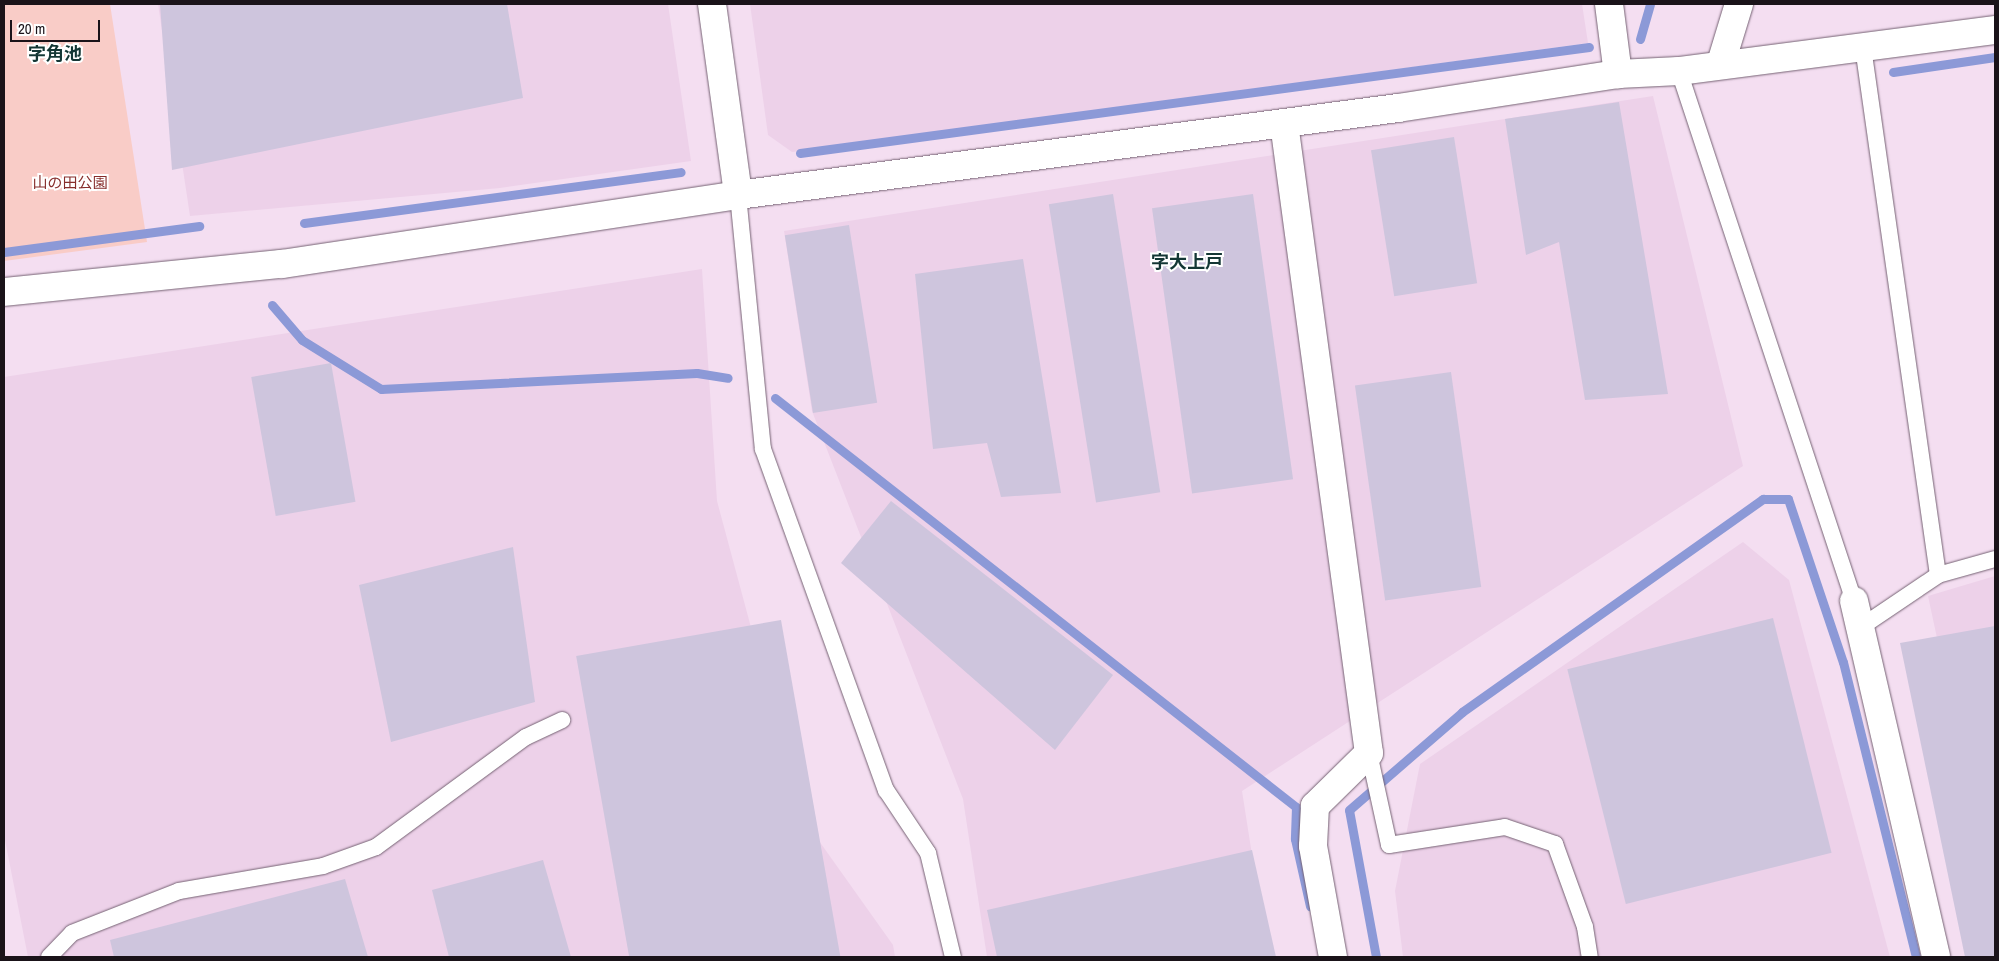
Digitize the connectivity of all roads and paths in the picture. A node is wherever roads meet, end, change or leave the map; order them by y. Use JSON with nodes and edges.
{"nodes":[{"id":1,"x":712,"y":4,"type":"edge"},
{"id":2,"x":1608,"y":4,"type":"edge"},
{"id":3,"x":1739,"y":4,"type":"edge"},
{"id":4,"x":1995,"y":30,"type":"edge"},
{"id":5,"x":1863,"y":47,"type":"junction"},
{"id":6,"x":1720,"y":63,"type":"junction"},
{"id":7,"x":1679,"y":71,"type":"junction"},
{"id":8,"x":1618,"y":74,"type":"junction"},
{"id":9,"x":1284,"y":123,"type":"junction"},
{"id":10,"x":738,"y":195,"type":"junction"},
{"id":11,"x":4,"y":292,"type":"edge"},
{"id":12,"x":1995,"y":559,"type":"edge"},
{"id":13,"x":1938,"y":575,"type":"junction"},
{"id":14,"x":1858,"y":614,"type":"junction"},
{"id":15,"x":562,"y":720,"type":"dead end"},
{"id":16,"x":1371,"y":762,"type":"junction"},
{"id":17,"x":48,"y":957,"type":"edge"},
{"id":18,"x":953,"y":957,"type":"edge"},
{"id":19,"x":1333,"y":957,"type":"edge"},
{"id":20,"x":1590,"y":957,"type":"edge"},
{"id":21,"x":1936,"y":957,"type":"edge"}],
"edges":[{"from":1,"to":10,"type":"street"},
{"from":2,"to":8,"type":"street"},
{"from":3,"to":6,"type":"street"},
{"from":4,"to":5,"type":"street"},
{"from":5,"to":6,"type":"street"},
{"from":5,"to":13,"type":"lane"},
{"from":6,"to":7,"type":"street"},
{"from":7,"to":8,"type":"street"},
{"from":7,"to":14,"type":"lane"},
{"from":8,"to":9,"type":"street"},
{"from":9,"to":10,"type":"street"},
{"from":9,"to":16,"type":"street"},
{"from":10,"to":11,"type":"street"},
{"from":10,"to":18,"type":"lane"},
{"from":12,"to":13,"type":"lane"},
{"from":13,"to":14,"type":"lane"},
{"from":14,"to":21,"type":"street"},
{"from":15,"to":17,"type":"lane"},
{"from":16,"to":19,"type":"street"},
{"from":16,"to":20,"type":"lane"}]}
